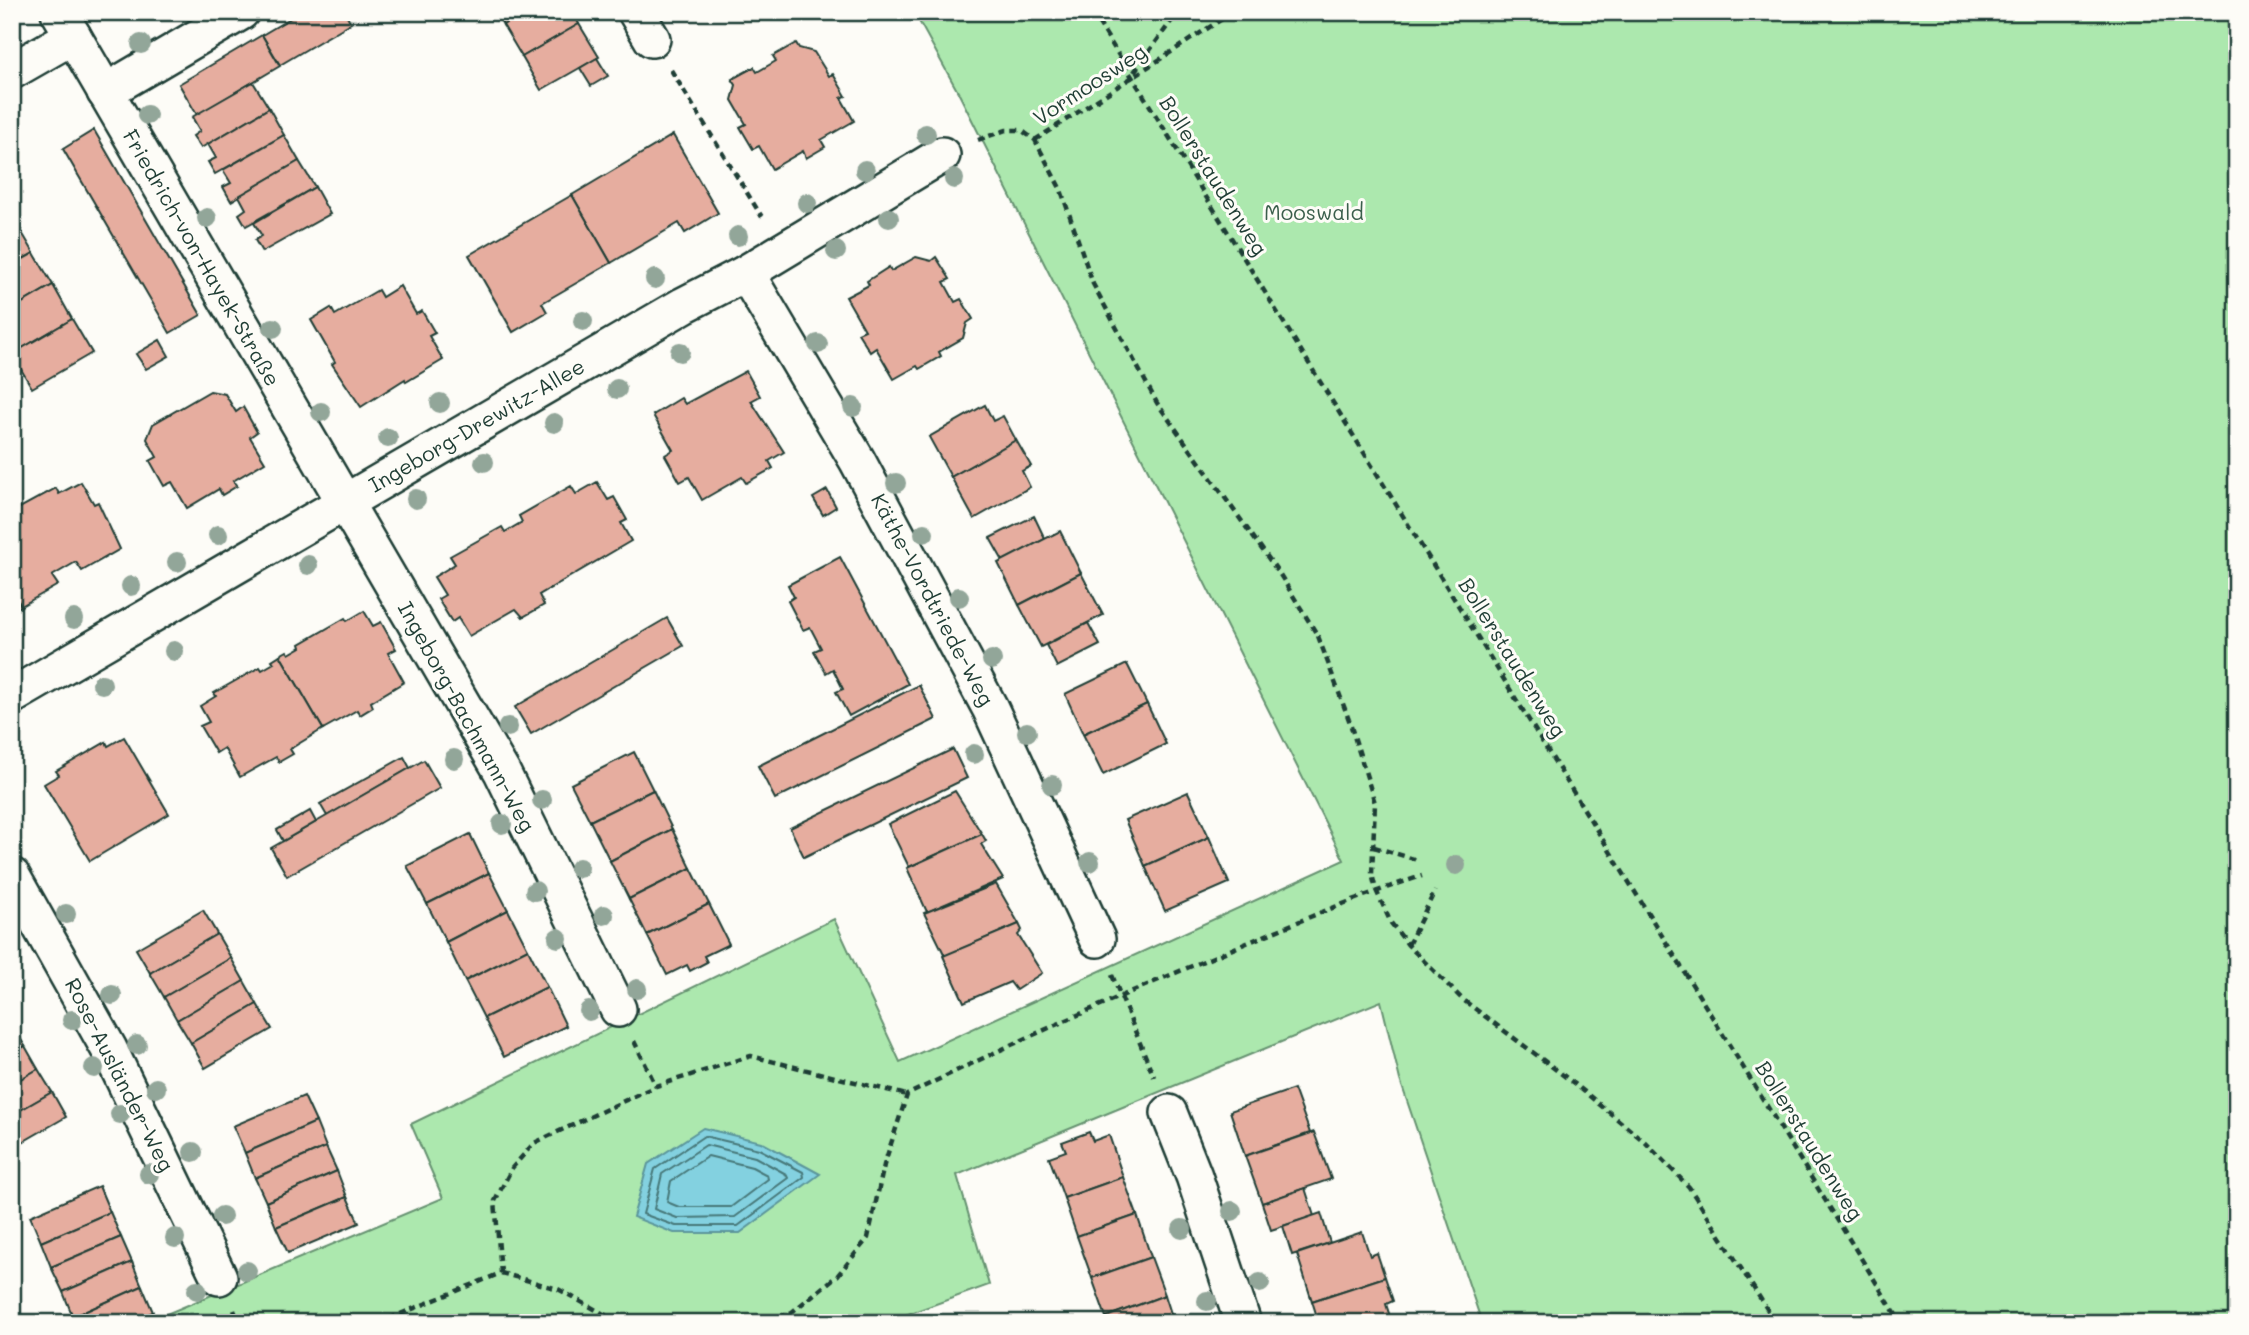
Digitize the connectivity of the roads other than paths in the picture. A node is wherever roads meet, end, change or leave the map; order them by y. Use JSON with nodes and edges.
{"nodes":[{"id":1,"x":241,"y":12,"type":"edge"},
{"id":2,"x":66,"y":24,"type":"edge"},
{"id":3,"x":12,"y":71,"type":"edge"},
{"id":4,"x":105,"y":92,"type":"junction"},
{"id":5,"x":942,"y":155,"type":"road end"},
{"id":6,"x":746,"y":273,"type":"junction"},
{"id":7,"x":344,"y":504,"type":"junction"},
{"id":8,"x":12,"y":696,"type":"edge"},
{"id":9,"x":12,"y":876,"type":"edge"},
{"id":10,"x":1097,"y":939,"type":"road end"},
{"id":11,"x":618,"y":1009,"type":"road end"},
{"id":12,"x":1169,"y":1113,"type":"road end"},
{"id":13,"x":219,"y":1277,"type":"dead end"},
{"id":14,"x":1243,"y":1323,"type":"edge"}],
"edges":[{"from":1,"to":4,"type":"street"},
{"from":2,"to":3,"type":"street"},
{"from":2,"to":4,"type":"street","name":"Friedrich-von-Hayek-Straße"},
{"from":4,"to":7,"type":"street","name":"Friedrich-von-Hayek-Straße"},
{"from":5,"to":6,"type":"street","name":"Ingeborg-Drewitz-Allee"},
{"from":6,"to":7,"type":"street","name":"Ingeborg-Drewitz-Allee"},
{"from":6,"to":10,"type":"street","name":"Käthe-Vordtriede-Weg"},
{"from":7,"to":8,"type":"street","name":"Ingeborg-Drewitz-Allee"},
{"from":7,"to":11,"type":"street","name":"Ingeborg-Bachmann-Weg"},
{"from":9,"to":13,"type":"street","name":"Rose-Ausländer-Weg"},
{"from":12,"to":14,"type":"street"}]}
